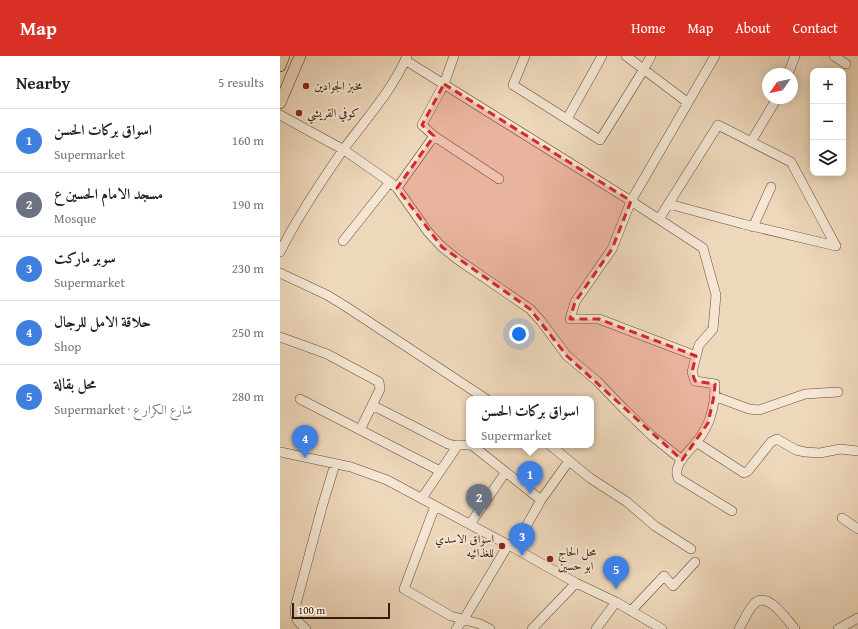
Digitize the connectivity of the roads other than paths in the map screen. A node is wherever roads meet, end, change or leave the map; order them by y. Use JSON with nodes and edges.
{"nodes":[{"id":1,"x":284,"y":56,"type":"edge"},
{"id":2,"x":300,"y":56,"type":"edge"},
{"id":3,"x":454,"y":56,"type":"edge"},
{"id":4,"x":525,"y":56,"type":"edge"},
{"id":5,"x":602,"y":56,"type":"edge"},
{"id":6,"x":626,"y":56,"type":"edge"},
{"id":7,"x":651,"y":56,"type":"edge"},
{"id":8,"x":715,"y":56,"type":"edge"},
{"id":9,"x":795,"y":56,"type":"edge"},
{"id":10,"x":834,"y":56,"type":"edge"},
{"id":11,"x":406,"y":58,"type":"edge"},
{"id":12,"x":846,"y":64,"type":"dead end"},
{"id":13,"x":280,"y":66,"type":"edge"},
{"id":14,"x":790,"y":68,"type":"edge"},
{"id":15,"x":644,"y":69,"type":"junction"},
{"id":16,"x":444,"y":84,"type":"junction"},
{"id":17,"x":687,"y":102,"type":"junction"},
{"id":18,"x":280,"y":103,"type":"edge"},
{"id":19,"x":773,"y":104,"type":"edge"},
{"id":20,"x":280,"y":115,"type":"edge"},
{"id":21,"x":567,"y":119,"type":"junction"},
{"id":22,"x":434,"y":136,"type":"junction"},
{"id":23,"x":751,"y":142,"type":"junction"},
{"id":24,"x":344,"y":150,"type":"junction"},
{"id":25,"x":499,"y":179,"type":"dead end"},
{"id":26,"x":394,"y":185,"type":"junction"},
{"id":27,"x":771,"y":188,"type":"dead end"},
{"id":28,"x":631,"y":201,"type":"junction"},
{"id":29,"x":669,"y":204,"type":"junction"},
{"id":30,"x":659,"y":219,"type":"junction"},
{"id":31,"x":753,"y":226,"type":"junction"},
{"id":32,"x":343,"y":241,"type":"dead end"},
{"id":33,"x":280,"y":252,"type":"edge"},
{"id":34,"x":280,"y":273,"type":"edge"},
{"id":35,"x":280,"y":337,"type":"edge"},
{"id":36,"x":696,"y":356,"type":"junction"},
{"id":37,"x":838,"y":392,"type":"dead end"},
{"id":38,"x":481,"y":396,"type":"edge"},
{"id":39,"x":714,"y":396,"type":"junction"},
{"id":40,"x":300,"y":399,"type":"dead end"},
{"id":41,"x":372,"y":405,"type":"junction"},
{"id":42,"x":360,"y":430,"type":"junction"},
{"id":43,"x":696,"y":442,"type":"junction"},
{"id":44,"x":466,"y":444,"type":"edge"},
{"id":45,"x":458,"y":445,"type":"junction"},
{"id":46,"x":475,"y":448,"type":"edge"},
{"id":47,"x":554,"y":448,"type":"edge"},
{"id":48,"x":858,"y":451,"type":"edge"},
{"id":49,"x":280,"y":452,"type":"edge"},
{"id":50,"x":682,"y":460,"type":"junction"},
{"id":51,"x":569,"y":461,"type":"junction"},
{"id":52,"x":335,"y":464,"type":"junction"},
{"id":53,"x":440,"y":471,"type":"junction"},
{"id":54,"x":506,"y":473,"type":"junction"},
{"id":55,"x":422,"y":498,"type":"junction"},
{"id":56,"x":541,"y":500,"type":"junction"},
{"id":57,"x":435,"y":506,"type":"junction"},
{"id":58,"x":732,"y":511,"type":"dead end"},
{"id":59,"x":842,"y":518,"type":"dead end"},
{"id":60,"x":470,"y":524,"type":"junction"},
{"id":61,"x":858,"y":529,"type":"edge"},
{"id":62,"x":511,"y":547,"type":"junction"},
{"id":63,"x":691,"y":549,"type":"dead end"},
{"id":64,"x":695,"y":562,"type":"dead end"},
{"id":65,"x":576,"y":583,"type":"junction"},
{"id":66,"x":616,"y":602,"type":"junction"},
{"id":67,"x":631,"y":611,"type":"junction"},
{"id":68,"x":858,"y":618,"type":"edge"},
{"id":69,"x":464,"y":620,"type":"junction"},
{"id":70,"x":306,"y":629,"type":"edge"},
{"id":71,"x":456,"y":629,"type":"edge"},
{"id":72,"x":490,"y":629,"type":"edge"},
{"id":73,"x":532,"y":629,"type":"edge"},
{"id":74,"x":596,"y":629,"type":"edge"},
{"id":75,"x":662,"y":629,"type":"edge"},
{"id":76,"x":739,"y":629,"type":"edge"},
{"id":77,"x":795,"y":629,"type":"edge"},
{"id":78,"x":838,"y":629,"type":"edge"}],
"edges":[{"from":1,"to":13,"type":"main road"},
{"from":2,"to":18,"type":"main road"},
{"from":3,"to":16,"type":"street"},
{"from":4,"to":21,"type":"street"},
{"from":5,"to":21,"type":"street"},
{"from":6,"to":15,"type":"street"},
{"from":7,"to":15,"type":"street"},
{"from":8,"to":17,"type":"street"},
{"from":9,"to":14,"type":"street"},
{"from":10,"to":12,"type":"street"},
{"from":11,"to":16,"type":"street"},
{"from":11,"to":24,"type":"street"},
{"from":15,"to":17,"type":"street"},
{"from":15,"to":21,"type":"street"},
{"from":16,"to":22,"type":"street"},
{"from":16,"to":28,"type":"street"},
{"from":17,"to":28,"type":"street"},
{"from":19,"to":23,"type":"street"},
{"from":20,"to":24,"type":"street"},
{"from":22,"to":25,"type":"street"},
{"from":22,"to":26,"type":"street"},
{"from":23,"to":29,"type":"street"},
{"from":23,"to":31,"type":"street"},
{"from":24,"to":26,"type":"street"},
{"from":24,"to":33,"type":"street"},
{"from":26,"to":32,"type":"street"},
{"from":26,"to":50,"type":"street"},
{"from":27,"to":31,"type":"street"},
{"from":28,"to":30,"type":"street"},
{"from":28,"to":36,"type":"street"},
{"from":29,"to":30,"type":"street"},
{"from":29,"to":31,"type":"street"},
{"from":30,"to":36,"type":"street"},
{"from":34,"to":38,"type":"street"},
{"from":35,"to":41,"type":"street"},
{"from":36,"to":39,"type":"street"},
{"from":37,"to":39,"type":"street"},
{"from":39,"to":43,"type":"street"},
{"from":40,"to":42,"type":"street"},
{"from":41,"to":42,"type":"street"},
{"from":41,"to":45,"type":"street"},
{"from":42,"to":53,"type":"street"},
{"from":43,"to":48,"type":"street"},
{"from":43,"to":50,"type":"street"},
{"from":44,"to":45,"type":"street"},
{"from":45,"to":53,"type":"street"},
{"from":46,"to":54,"type":"street"},
{"from":47,"to":51,"type":"street"},
{"from":49,"to":52,"type":"street"},
{"from":50,"to":58,"type":"street"},
{"from":51,"to":56,"type":"street"},
{"from":51,"to":63,"type":"street"},
{"from":52,"to":55,"type":"street"},
{"from":52,"to":70,"type":"street"},
{"from":53,"to":55,"type":"street"},
{"from":54,"to":56,"type":"street"},
{"from":54,"to":60,"type":"street"},
{"from":55,"to":57,"type":"street"},
{"from":56,"to":62,"type":"street"},
{"from":57,"to":60,"type":"street"},
{"from":57,"to":69,"type":"street"},
{"from":59,"to":61,"type":"street"},
{"from":60,"to":62,"type":"street"},
{"from":62,"to":65,"type":"street"},
{"from":62,"to":69,"type":"street"},
{"from":64,"to":67,"type":"street"},
{"from":65,"to":66,"type":"street"},
{"from":65,"to":73,"type":"street"},
{"from":66,"to":67,"type":"street"},
{"from":66,"to":74,"type":"street"},
{"from":67,"to":75,"type":"street"},
{"from":68,"to":78,"type":"street"},
{"from":69,"to":71,"type":"street"},
{"from":69,"to":72,"type":"street"},
{"from":76,"to":77,"type":"street"}]}
